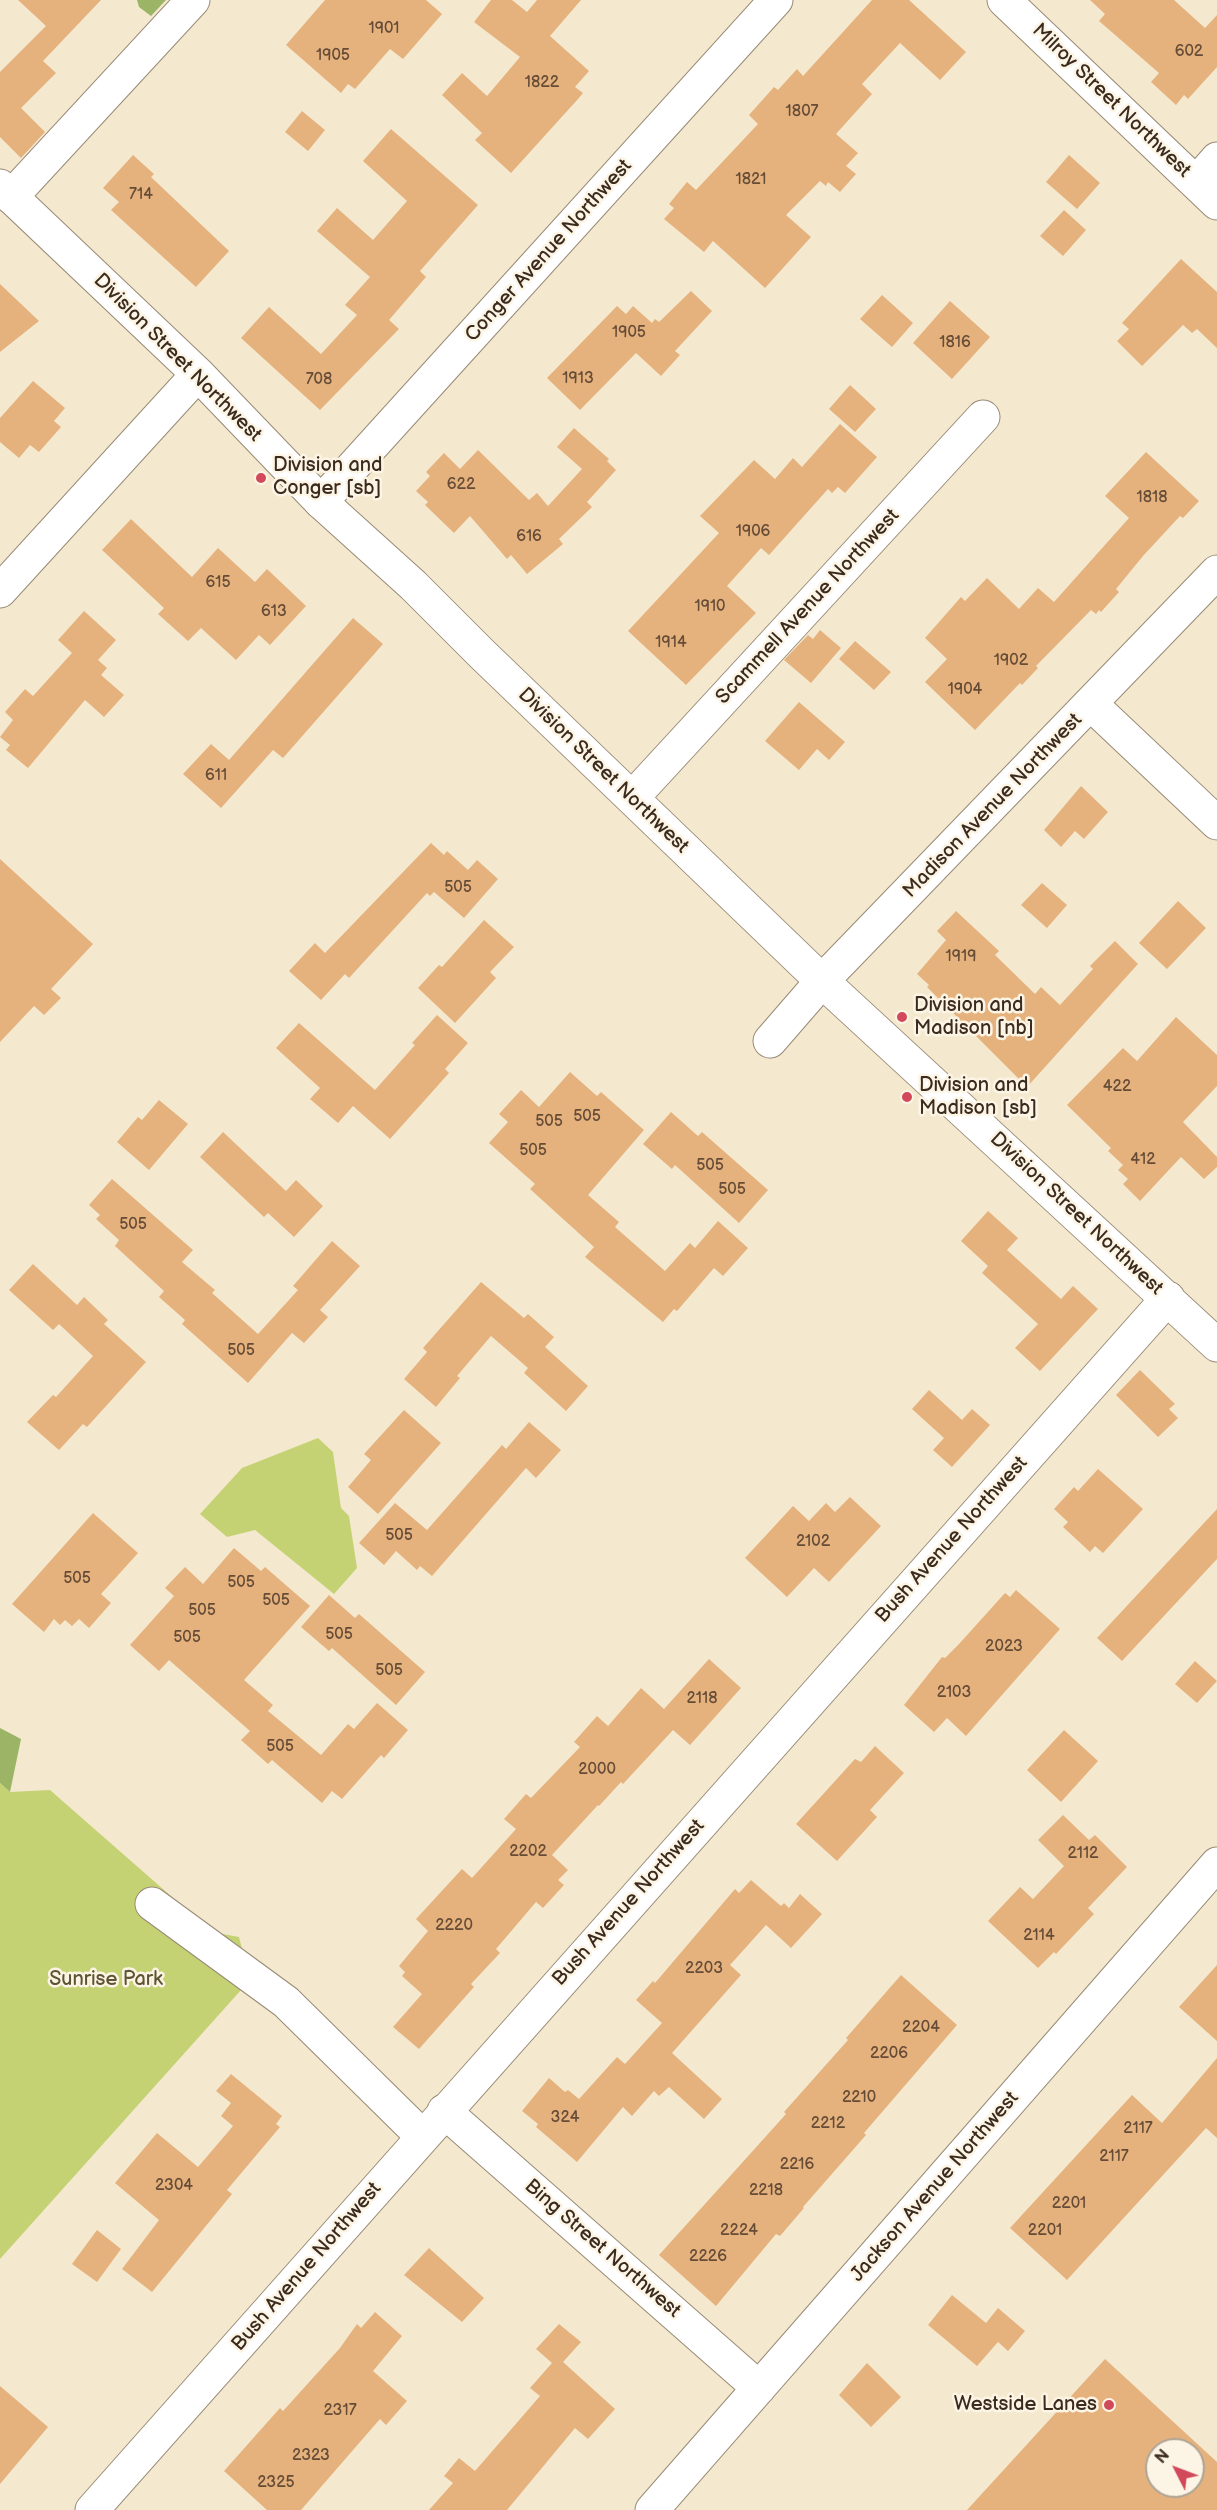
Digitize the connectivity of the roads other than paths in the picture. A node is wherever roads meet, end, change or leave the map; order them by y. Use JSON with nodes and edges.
{"nodes":[{"id":1,"x":193,"y":0,"type":"edge"},
{"id":2,"x":776,"y":0,"type":"edge"},
{"id":3,"x":1004,"y":0,"type":"edge"},
{"id":4,"x":1217,"y":159,"type":"edge"},
{"id":5,"x":5,"y":192,"type":"edge"},
{"id":6,"x":1206,"y":193,"type":"edge"},
{"id":7,"x":198,"y":374,"type":"junction"},
{"id":8,"x":983,"y":417,"type":"dead end"},
{"id":9,"x":321,"y":502,"type":"junction"},
{"id":10,"x":1217,"y":572,"type":"edge"},
{"id":11,"x":0,"y":591,"type":"edge"},
{"id":12,"x":1092,"y":705,"type":"junction"},
{"id":13,"x":632,"y":798,"type":"junction"},
{"id":14,"x":1217,"y":823,"type":"edge"},
{"id":15,"x":822,"y":981,"type":"junction"},
{"id":16,"x":770,"y":1041,"type":"dead end"},
{"id":17,"x":1168,"y":1298,"type":"junction"},
{"id":18,"x":1217,"y":1345,"type":"edge"},
{"id":19,"x":1217,"y":1864,"type":"edge"},
{"id":20,"x":152,"y":1905,"type":"dead end"},
{"id":21,"x":444,"y":2111,"type":"junction"},
{"id":22,"x":422,"y":2136,"type":"junction"},
{"id":23,"x":759,"y":2388,"type":"junction"},
{"id":24,"x":92,"y":2510,"type":"edge"},
{"id":25,"x":652,"y":2510,"type":"edge"}],
"edges":[{"from":1,"to":5,"type":"street"},
{"from":2,"to":9,"type":"street","name":"Conger Avenue Northwest"},
{"from":3,"to":6,"type":"street","name":"Milroy Street Northwest"},
{"from":4,"to":6,"type":"street"},
{"from":5,"to":7,"type":"street","name":"Division Street Northwest"},
{"from":7,"to":9,"type":"street","name":"Division Street Northwest"},
{"from":7,"to":11,"type":"street"},
{"from":8,"to":13,"type":"street","name":"Scammell Avenue Northwest"},
{"from":9,"to":13,"type":"street","name":"Division Street Northwest"},
{"from":10,"to":12,"type":"street","name":"Madison Avenue Northwest"},
{"from":12,"to":14,"type":"street"},
{"from":12,"to":15,"type":"street","name":"Madison Avenue Northwest"},
{"from":13,"to":15,"type":"street","name":"Division Street Northwest"},
{"from":15,"to":16,"type":"street","name":"Madison Avenue Northwest"},
{"from":15,"to":17,"type":"street","name":"Division Street Northwest"},
{"from":17,"to":18,"type":"street","name":"Division Street Northwest"},
{"from":17,"to":21,"type":"street","name":"Bush Avenue Northwest"},
{"from":19,"to":23,"type":"street","name":"Jackson Avenue Northwest"},
{"from":20,"to":22,"type":"street"},
{"from":21,"to":22,"type":"street","name":"Bush Avenue Northwest"},
{"from":21,"to":23,"type":"street","name":"Bing Street Northwest"},
{"from":22,"to":24,"type":"street","name":"Bush Avenue Northwest"},
{"from":23,"to":25,"type":"street","name":"Jackson Avenue Northwest"}]}
